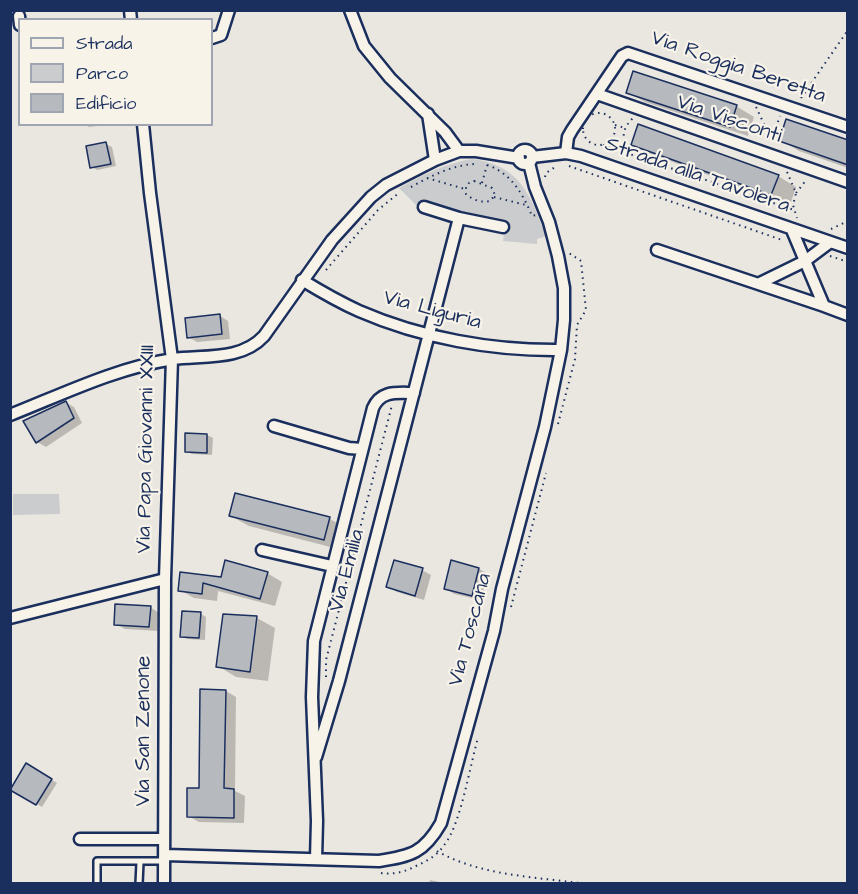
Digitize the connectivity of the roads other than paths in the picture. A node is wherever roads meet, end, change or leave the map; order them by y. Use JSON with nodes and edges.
{"nodes":[{"id":1,"x":229,"y":10,"type":"edge"},
{"id":2,"x":350,"y":10,"type":"edge"},
{"id":3,"x":213,"y":38,"type":"edge"},
{"id":4,"x":597,"y":94,"type":"junction"},
{"id":5,"x":428,"y":114,"type":"junction"},
{"id":6,"x":143,"y":126,"type":"edge"},
{"id":7,"x":848,"y":127,"type":"edge"},
{"id":8,"x":459,"y":151,"type":"junction"},
{"id":9,"x":527,"y":159,"type":"junction"},
{"id":10,"x":435,"y":160,"type":"junction"},
{"id":11,"x":563,"y":161,"type":"junction"},
{"id":12,"x":848,"y":182,"type":"edge"},
{"id":13,"x":424,"y":207,"type":"dead end"},
{"id":14,"x":459,"y":218,"type":"junction"},
{"id":15,"x":503,"y":227,"type":"dead end"},
{"id":16,"x":792,"y":230,"type":"junction"},
{"id":17,"x":829,"y":243,"type":"junction"},
{"id":18,"x":848,"y":248,"type":"edge"},
{"id":19,"x":657,"y":250,"type":"dead end"},
{"id":20,"x":805,"y":261,"type":"junction"},
{"id":21,"x":302,"y":280,"type":"junction"},
{"id":22,"x":760,"y":283,"type":"junction"},
{"id":23,"x":824,"y":306,"type":"junction"},
{"id":24,"x":848,"y":315,"type":"edge"},
{"id":25,"x":430,"y":336,"type":"junction"},
{"id":26,"x":561,"y":350,"type":"junction"},
{"id":27,"x":172,"y":359,"type":"junction"},
{"id":28,"x":414,"y":393,"type":"junction"},
{"id":29,"x":10,"y":415,"type":"edge"},
{"id":30,"x":274,"y":426,"type":"dead end"},
{"id":31,"x":362,"y":449,"type":"junction"},
{"id":32,"x":262,"y":550,"type":"dead end"},
{"id":33,"x":332,"y":566,"type":"junction"},
{"id":34,"x":165,"y":579,"type":"junction"},
{"id":35,"x":10,"y":618,"type":"edge"},
{"id":36,"x":316,"y":757,"type":"junction"},
{"id":37,"x":80,"y":839,"type":"dead end"},
{"id":38,"x":163,"y":839,"type":"junction"},
{"id":39,"x":165,"y":858,"type":"junction"},
{"id":40,"x":316,"y":859,"type":"junction"},
{"id":41,"x":140,"y":862,"type":"junction"},
{"id":42,"x":97,"y":884,"type":"edge"},
{"id":43,"x":139,"y":884,"type":"edge"},
{"id":44,"x":164,"y":884,"type":"edge"}],
"edges":[{"from":1,"to":3,"type":"street"},
{"from":2,"to":5,"type":"street"},
{"from":4,"to":7,"type":"street","name":"Via Roggia Beretta"},
{"from":4,"to":11,"type":"street","name":"Via Roggia Beretta"},
{"from":4,"to":12,"type":"street","name":"Via Visconti"},
{"from":5,"to":8,"type":"street"},
{"from":5,"to":10,"type":"street"},
{"from":6,"to":27,"type":"street","name":"Via Papa Giovanni XXIII"},
{"from":8,"to":9,"type":"street","name":"Strada alla Tavolera"},
{"from":8,"to":10,"type":"street","name":"Strada alla Tavolera"},
{"from":9,"to":11,"type":"street","name":"Strada alla Tavolera"},
{"from":9,"to":26,"type":"street","name":"Via Toscana"},
{"from":10,"to":21,"type":"street","name":"Strada alla Tavolera"},
{"from":11,"to":16,"type":"street","name":"Strada alla Tavolera"},
{"from":13,"to":14,"type":"street"},
{"from":14,"to":15,"type":"street"},
{"from":14,"to":25,"type":"street","name":"Via Emilia"},
{"from":16,"to":17,"type":"street","name":"Strada alla Tavolera"},
{"from":16,"to":20,"type":"street"},
{"from":17,"to":18,"type":"street","name":"Strada alla Tavolera"},
{"from":17,"to":20,"type":"street"},
{"from":19,"to":22,"type":"street"},
{"from":20,"to":22,"type":"street"},
{"from":20,"to":23,"type":"street"},
{"from":21,"to":25,"type":"street","name":"Via Liguria"},
{"from":21,"to":27,"type":"street","name":"Strada alla Tavolera"},
{"from":22,"to":23,"type":"street"},
{"from":23,"to":24,"type":"street"},
{"from":25,"to":26,"type":"street","name":"Via Liguria"},
{"from":25,"to":28,"type":"street","name":"Via Emilia"},
{"from":26,"to":40,"type":"street","name":"Via Toscana"},
{"from":27,"to":29,"type":"street","name":"Strada alla Tavolera"},
{"from":27,"to":34,"type":"street","name":"Via Papa Giovanni XXIII"},
{"from":28,"to":31,"type":"street","name":"Via Emilia"},
{"from":28,"to":36,"type":"street","name":"Via Emilia"},
{"from":30,"to":31,"type":"street"},
{"from":31,"to":33,"type":"street","name":"Via Emilia"},
{"from":32,"to":33,"type":"street"},
{"from":33,"to":36,"type":"street","name":"Via Emilia"},
{"from":34,"to":35,"type":"street","name":"Via Papa Giovanni XXIII"},
{"from":34,"to":38,"type":"street","name":"Via San Zenone"},
{"from":36,"to":40,"type":"street","name":"Via Emilia"},
{"from":37,"to":38,"type":"street"},
{"from":38,"to":39,"type":"street","name":"Via San Zenone"},
{"from":39,"to":40,"type":"street"},
{"from":39,"to":41,"type":"lane"},
{"from":39,"to":44,"type":"street","name":"Via San Zenone"},
{"from":41,"to":42,"type":"lane"},
{"from":41,"to":43,"type":"lane"}]}
